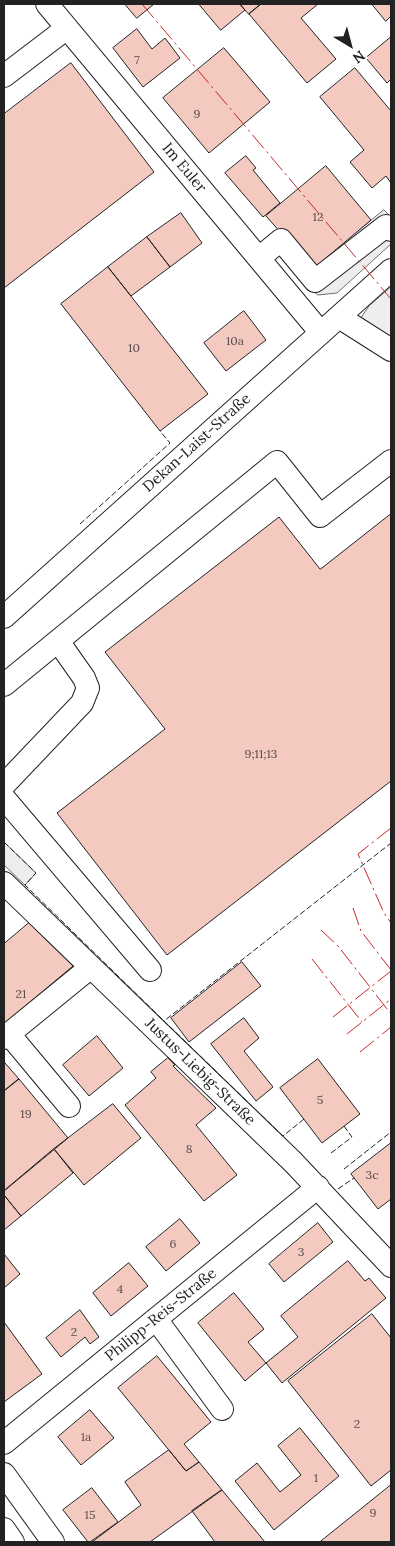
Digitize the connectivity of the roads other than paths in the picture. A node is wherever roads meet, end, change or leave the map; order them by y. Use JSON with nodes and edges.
{"nodes":[{"id":1,"x":47,"y":4,"type":"edge"},
{"id":2,"x":67,"y":28,"type":"junction"},
{"id":3,"x":4,"y":76,"type":"edge"},
{"id":4,"x":391,"y":230,"type":"edge"},
{"id":5,"x":259,"y":258,"type":"junction"},
{"id":6,"x":391,"y":270,"type":"edge"},
{"id":7,"x":339,"y":316,"type":"junction"},
{"id":8,"x":321,"y":332,"type":"junction"},
{"id":9,"x":391,"y":350,"type":"edge"},
{"id":10,"x":391,"y":462,"type":"edge"},
{"id":11,"x":4,"y":617,"type":"edge"},
{"id":12,"x":58,"y":641,"type":"junction"},
{"id":13,"x":4,"y":685,"type":"edge"},
{"id":14,"x":4,"y":785,"type":"edge"},
{"id":15,"x":4,"y":798,"type":"edge"},
{"id":16,"x":4,"y":883,"type":"edge"},
{"id":17,"x":91,"y":967,"type":"junction"},
{"id":18,"x":150,"y":970,"type":"dead end"},
{"id":19,"x":6,"y":1036,"type":"edge"},
{"id":20,"x":70,"y":1106,"type":"dead end"},
{"id":21,"x":318,"y":1187,"type":"junction"},
{"id":22,"x":384,"y":1244,"type":"edge"},
{"id":23,"x":391,"y":1266,"type":"edge"},
{"id":24,"x":156,"y":1319,"type":"junction"},
{"id":25,"x":222,"y":1409,"type":"dead end"},
{"id":26,"x":4,"y":1443,"type":"edge"},
{"id":27,"x":4,"y":1474,"type":"edge"},
{"id":28,"x":4,"y":1530,"type":"edge"},
{"id":29,"x":50,"y":1541,"type":"edge"},
{"id":30,"x":13,"y":1542,"type":"edge"}],
"edges":[{"from":1,"to":2,"type":"street","name":"Im Euler"},
{"from":2,"to":3,"type":"street"},
{"from":2,"to":5,"type":"street","name":"Im Euler"},
{"from":4,"to":5,"type":"street"},
{"from":5,"to":8,"type":"street","name":"Im Euler"},
{"from":6,"to":7,"type":"street","name":"Dekan-Laist-Straße"},
{"from":7,"to":8,"type":"street","name":"Dekan-Laist-Straße"},
{"from":7,"to":9,"type":"street"},
{"from":8,"to":11,"type":"street","name":"Dekan-Laist-Straße"},
{"from":10,"to":12,"type":"street"},
{"from":12,"to":13,"type":"street"},
{"from":12,"to":14,"type":"street"},
{"from":15,"to":18,"type":"street"},
{"from":16,"to":17,"type":"street","name":"Justus-Liebig-Straße"},
{"from":17,"to":19,"type":"street"},
{"from":17,"to":21,"type":"street","name":"Justus-Liebig-Straße"},
{"from":19,"to":20,"type":"street"},
{"from":21,"to":22,"type":"street","name":"Justus-Liebig-Straße"},
{"from":21,"to":24,"type":"street","name":"Philipp-Reis-Straße"},
{"from":22,"to":23,"type":"street","name":"Justus-Liebig-Straße"},
{"from":24,"to":25,"type":"street"},
{"from":24,"to":26,"type":"street","name":"Philipp-Reis-Straße"},
{"from":27,"to":29,"type":"street"},
{"from":28,"to":30,"type":"street"}]}
